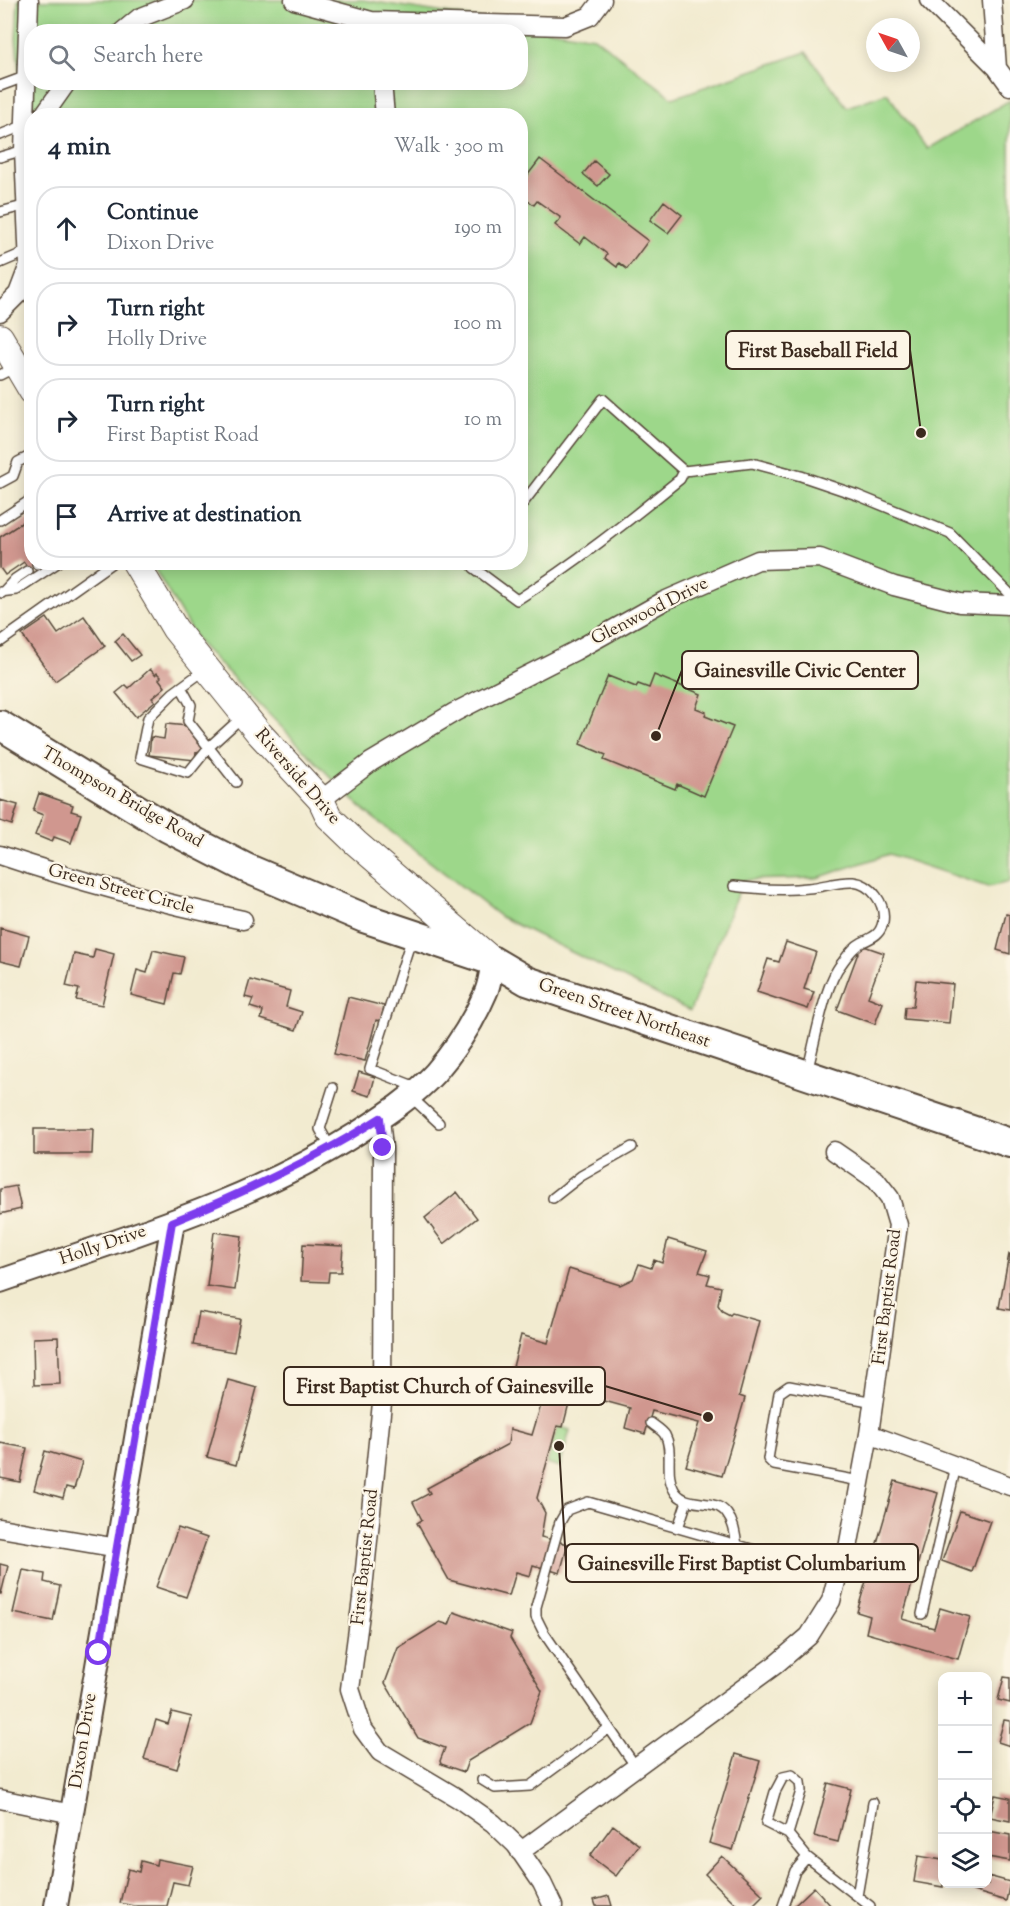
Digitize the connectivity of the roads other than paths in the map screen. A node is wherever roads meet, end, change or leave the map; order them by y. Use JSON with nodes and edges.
{"nodes":[{"id":1,"x":29,"y":0,"type":"edge"},
{"id":2,"x":185,"y":0,"type":"edge"},
{"id":3,"x":294,"y":0,"type":"edge"},
{"id":4,"x":602,"y":0,"type":"edge"},
{"id":5,"x":928,"y":0,"type":"edge"},
{"id":6,"x":992,"y":0,"type":"edge"},
{"id":7,"x":28,"y":24,"type":"edge"},
{"id":8,"x":132,"y":24,"type":"edge"},
{"id":9,"x":363,"y":24,"type":"edge"},
{"id":10,"x":370,"y":24,"type":"edge"},
{"id":11,"x":492,"y":24,"type":"edge"},
{"id":12,"x":528,"y":25,"type":"edge"},
{"id":13,"x":997,"y":68,"type":"junction"},
{"id":14,"x":24,"y":77,"type":"edge"},
{"id":15,"x":0,"y":86,"type":"edge"},
{"id":16,"x":1010,"y":86,"type":"edge"},
{"id":17,"x":27,"y":90,"type":"edge"},
{"id":18,"x":61,"y":90,"type":"edge"},
{"id":19,"x":383,"y":90,"type":"edge"},
{"id":20,"x":27,"y":108,"type":"edge"},
{"id":21,"x":49,"y":108,"type":"edge"},
{"id":22,"x":384,"y":108,"type":"edge"},
{"id":23,"x":0,"y":135,"type":"edge"},
{"id":24,"x":24,"y":137,"type":"edge"},
{"id":25,"x":24,"y":139,"type":"edge"},
{"id":26,"x":0,"y":157,"type":"edge"},
{"id":27,"x":24,"y":206,"type":"edge"},
{"id":28,"x":0,"y":212,"type":"edge"},
{"id":29,"x":24,"y":252,"type":"edge"},
{"id":30,"x":0,"y":263,"type":"edge"},
{"id":31,"x":24,"y":278,"type":"edge"},
{"id":32,"x":0,"y":312,"type":"edge"},
{"id":33,"x":0,"y":337,"type":"edge"},
{"id":34,"x":21,"y":377,"type":"edge"},
{"id":35,"x":24,"y":459,"type":"edge"},
{"id":36,"x":684,"y":471,"type":"junction"},
{"id":37,"x":0,"y":483,"type":"edge"},
{"id":38,"x":528,"y":497,"type":"edge"},
{"id":39,"x":24,"y":504,"type":"edge"},
{"id":40,"x":0,"y":520,"type":"edge"},
{"id":41,"x":47,"y":570,"type":"edge"},
{"id":42,"x":102,"y":570,"type":"edge"},
{"id":43,"x":140,"y":570,"type":"edge"},
{"id":44,"x":477,"y":570,"type":"edge"},
{"id":45,"x":27,"y":571,"type":"dead end"},
{"id":46,"x":1,"y":592,"type":"edge"},
{"id":47,"x":1010,"y":594,"type":"edge"},
{"id":48,"x":1010,"y":605,"type":"edge"},
{"id":49,"x":0,"y":642,"type":"edge"},
{"id":50,"x":207,"y":669,"type":"junction"},
{"id":51,"x":181,"y":687,"type":"junction"},
{"id":52,"x":244,"y":715,"type":"junction"},
{"id":53,"x":0,"y":725,"type":"edge"},
{"id":54,"x":209,"y":747,"type":"junction"},
{"id":55,"x":236,"y":782,"type":"dead end"},
{"id":56,"x":321,"y":800,"type":"junction"},
{"id":57,"x":0,"y":855,"type":"edge"},
{"id":58,"x":246,"y":868,"type":"joint"},
{"id":59,"x":734,"y":886,"type":"dead end"},
{"id":60,"x":243,"y":920,"type":"dead end"},
{"id":61,"x":412,"y":935,"type":"junction"},
{"id":62,"x":493,"y":961,"type":"junction"},
{"id":63,"x":806,"y":1074,"type":"junction"},
{"id":64,"x":333,"y":1088,"type":"dead end"},
{"id":65,"x":414,"y":1092,"type":"junction"},
{"id":66,"x":380,"y":1118,"type":"junction"},
{"id":67,"x":439,"y":1123,"type":"dead end"},
{"id":68,"x":1010,"y":1143,"type":"edge"},
{"id":69,"x":632,"y":1147,"type":"dead end"},
{"id":70,"x":331,"y":1149,"type":"junction"},
{"id":71,"x":834,"y":1151,"type":"dead end"},
{"id":72,"x":553,"y":1198,"type":"dead end"},
{"id":73,"x":172,"y":1222,"type":"junction"},
{"id":74,"x":0,"y":1281,"type":"edge"},
{"id":75,"x":874,"y":1402,"type":"junction"},
{"id":76,"x":651,"y":1423,"type":"dead end"},
{"id":77,"x":869,"y":1434,"type":"junction"},
{"id":78,"x":956,"y":1466,"type":"junction"},
{"id":79,"x":860,"y":1481,"type":"junction"},
{"id":80,"x":1010,"y":1486,"type":"edge"},
{"id":81,"x":687,"y":1501,"type":"junction"},
{"id":82,"x":0,"y":1528,"type":"edge"},
{"id":83,"x":678,"y":1528,"type":"junction"},
{"id":84,"x":737,"y":1545,"type":"junction"},
{"id":85,"x":118,"y":1548,"type":"junction"},
{"id":86,"x":837,"y":1574,"type":"junction"},
{"id":87,"x":922,"y":1614,"type":"dead end"},
{"id":88,"x":609,"y":1728,"type":"junction"},
{"id":89,"x":636,"y":1767,"type":"junction"},
{"id":90,"x":482,"y":1780,"type":"dead end"},
{"id":91,"x":0,"y":1799,"type":"edge"},
{"id":92,"x":873,"y":1803,"type":"dead end"},
{"id":93,"x":72,"y":1814,"type":"junction"},
{"id":94,"x":788,"y":1834,"type":"junction"},
{"id":95,"x":520,"y":1852,"type":"junction"},
{"id":96,"x":807,"y":1857,"type":"junction"},
{"id":97,"x":857,"y":1896,"type":"junction"},
{"id":98,"x":56,"y":1906,"type":"edge"},
{"id":99,"x":553,"y":1906,"type":"edge"},
{"id":100,"x":783,"y":1906,"type":"edge"},
{"id":101,"x":870,"y":1906,"type":"edge"}],
"edges":[{"from":1,"to":7,"type":"street"},
{"from":2,"to":8,"type":"street"},
{"from":3,"to":9,"type":"street"},
{"from":4,"to":12,"type":"street"},
{"from":5,"to":13,"type":"street"},
{"from":6,"to":13,"type":"street"},
{"from":10,"to":11,"type":"street"},
{"from":13,"to":16,"type":"street"},
{"from":14,"to":15,"type":"lane"},
{"from":17,"to":20,"type":"street"},
{"from":18,"to":21,"type":"street"},
{"from":19,"to":22,"type":"street"},
{"from":23,"to":24,"type":"lane"},
{"from":25,"to":26,"type":"lane"},
{"from":27,"to":28,"type":"lane"},
{"from":29,"to":30,"type":"lane"},
{"from":31,"to":32,"type":"street"},
{"from":33,"to":34,"type":"main road"},
{"from":35,"to":37,"type":"lane"},
{"from":36,"to":38,"type":"lane"},
{"from":36,"to":44,"type":"lane"},
{"from":36,"to":47,"type":"lane"},
{"from":39,"to":40,"type":"lane"},
{"from":41,"to":46,"type":"lane"},
{"from":42,"to":49,"type":"lane"},
{"from":43,"to":50,"type":"main road","name":"Riverside Drive"},
{"from":45,"to":46,"type":"lane"},
{"from":48,"to":56,"type":"street","name":"Glenwood Drive"},
{"from":50,"to":51,"type":"lane"},
{"from":50,"to":52,"type":"main road","name":"Riverside Drive"},
{"from":51,"to":54,"type":"lane"},
{"from":51,"to":54,"type":"lane"},
{"from":52,"to":54,"type":"lane"},
{"from":52,"to":56,"type":"main road","name":"Riverside Drive"},
{"from":53,"to":58,"type":"highway","name":"Thompson Bridge Road"},
{"from":54,"to":55,"type":"lane"},
{"from":56,"to":62,"type":"main road","name":"Riverside Drive"},
{"from":57,"to":60,"type":"street","name":"Green Street Circle"},
{"from":58,"to":61,"type":"highway","name":"Green Street Northeast"},
{"from":59,"to":63,"type":"lane"},
{"from":61,"to":62,"type":"highway","name":"Green Street Northeast"},
{"from":61,"to":65,"type":"lane"},
{"from":62,"to":63,"type":"highway","name":"Green Street Northeast"},
{"from":62,"to":65,"type":"street","name":"Holly Drive"},
{"from":63,"to":68,"type":"highway","name":"Green Street Northeast"},
{"from":64,"to":70,"type":"lane"},
{"from":65,"to":66,"type":"street","name":"Holly Drive"},
{"from":65,"to":67,"type":"lane"},
{"from":66,"to":70,"type":"street","name":"Holly Drive"},
{"from":66,"to":95,"type":"street","name":"First Baptist Road"},
{"from":69,"to":72,"type":"lane"},
{"from":70,"to":73,"type":"street","name":"Holly Drive"},
{"from":71,"to":75,"type":"street","name":"First Baptist Road"},
{"from":73,"to":74,"type":"street","name":"Holly Drive"},
{"from":73,"to":85,"type":"street","name":"Dixon Drive"},
{"from":75,"to":77,"type":"street","name":"First Baptist Road"},
{"from":75,"to":79,"type":"lane"},
{"from":76,"to":81,"type":"lane"},
{"from":77,"to":78,"type":"street"},
{"from":77,"to":79,"type":"street","name":"First Baptist Road"},
{"from":78,"to":80,"type":"street"},
{"from":78,"to":87,"type":"lane"},
{"from":79,"to":86,"type":"street","name":"First Baptist Road"},
{"from":81,"to":83,"type":"lane"},
{"from":81,"to":84,"type":"lane"},
{"from":82,"to":85,"type":"street"},
{"from":83,"to":84,"type":"lane"},
{"from":83,"to":88,"type":"lane"},
{"from":84,"to":86,"type":"lane"},
{"from":85,"to":93,"type":"street","name":"Dixon Drive"},
{"from":86,"to":89,"type":"street","name":"First Baptist Road"},
{"from":88,"to":89,"type":"lane"},
{"from":88,"to":90,"type":"lane"},
{"from":89,"to":95,"type":"street","name":"First Baptist Road"},
{"from":91,"to":93,"type":"street"},
{"from":92,"to":97,"type":"lane"},
{"from":93,"to":98,"type":"street","name":"Dixon Drive"},
{"from":94,"to":94,"type":"lane"},
{"from":94,"to":96,"type":"lane"},
{"from":95,"to":99,"type":"street","name":"First Baptist Road"},
{"from":96,"to":97,"type":"lane"},
{"from":96,"to":100,"type":"lane"},
{"from":97,"to":101,"type":"lane"}]}
